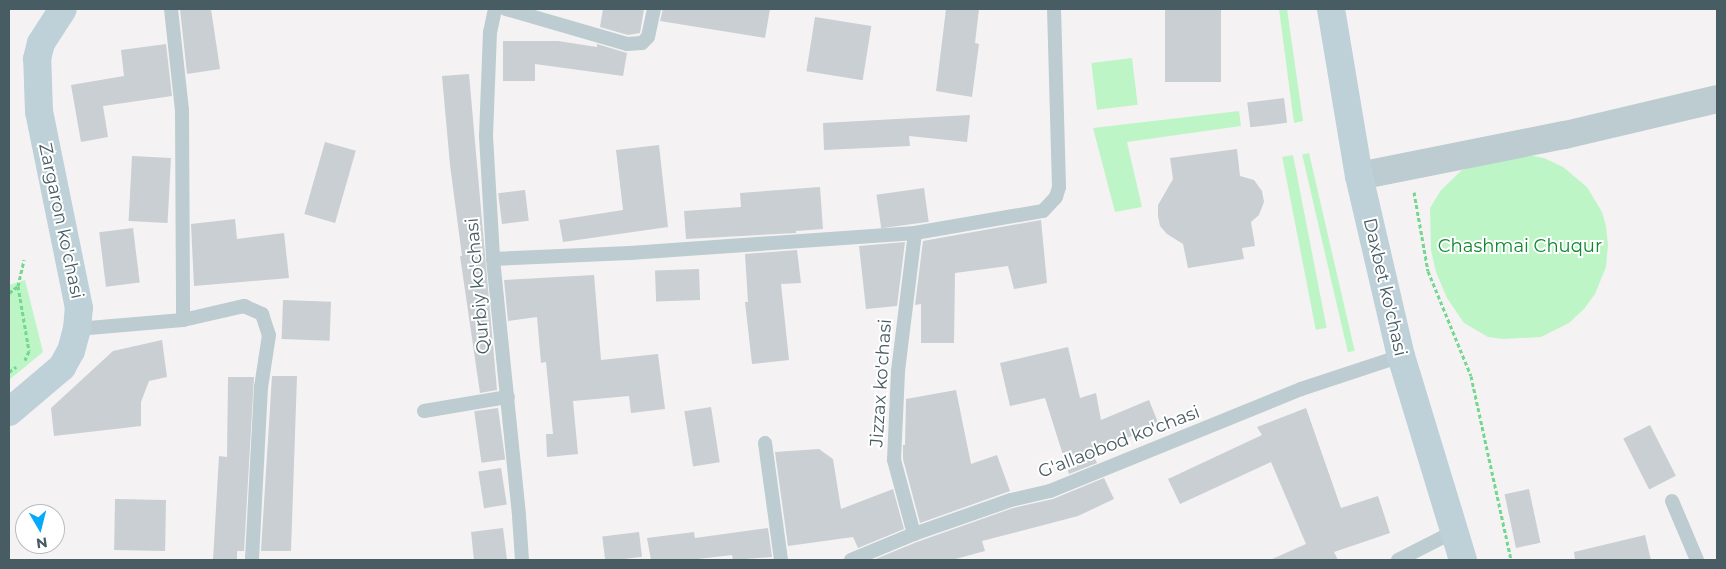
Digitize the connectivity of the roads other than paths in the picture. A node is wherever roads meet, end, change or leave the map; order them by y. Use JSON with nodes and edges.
{"nodes":[{"id":1,"x":63,"y":9,"type":"edge"},
{"id":2,"x":171,"y":9,"type":"edge"},
{"id":3,"x":495,"y":9,"type":"edge"},
{"id":4,"x":506,"y":9,"type":"edge"},
{"id":5,"x":654,"y":9,"type":"edge"},
{"id":6,"x":1054,"y":9,"type":"edge"},
{"id":7,"x":1331,"y":9,"type":"edge"},
{"id":8,"x":1717,"y":99,"type":"edge"},
{"id":9,"x":1359,"y":176,"type":"junction"},
{"id":10,"x":914,"y":233,"type":"junction"},
{"id":11,"x":493,"y":259,"type":"junction"},
{"id":12,"x":183,"y":320,"type":"junction"},
{"id":13,"x":77,"y":329,"type":"junction"},
{"id":14,"x":1401,"y":356,"type":"junction"},
{"id":15,"x":508,"y":397,"type":"junction"},
{"id":16,"x":424,"y":411,"type":"dead end"},
{"id":17,"x":9,"y":412,"type":"edge"},
{"id":18,"x":765,"y":443,"type":"dead end"},
{"id":19,"x":1672,"y":501,"type":"dead end"},
{"id":20,"x":1455,"y":531,"type":"junction"},
{"id":21,"x":914,"y":534,"type":"junction"},
{"id":22,"x":252,"y":560,"type":"edge"},
{"id":23,"x":522,"y":560,"type":"edge"},
{"id":24,"x":781,"y":560,"type":"edge"},
{"id":25,"x":851,"y":560,"type":"edge"},
{"id":26,"x":1398,"y":560,"type":"edge"},
{"id":27,"x":1463,"y":560,"type":"edge"},
{"id":28,"x":1697,"y":560,"type":"edge"}],
"edges":[{"from":1,"to":13,"type":"main road","name":"Zargaron ko'chasi"},
{"from":2,"to":12,"type":"lane"},
{"from":3,"to":11,"type":"lane","name":"Qurbiy ko'chasi"},
{"from":4,"to":5,"type":"lane"},
{"from":6,"to":10,"type":"lane"},
{"from":7,"to":9,"type":"main road","name":"Daxbet ko'chasi"},
{"from":8,"to":9,"type":"street"},
{"from":9,"to":14,"type":"main road","name":"Daxbet ko'chasi"},
{"from":10,"to":11,"type":"lane"},
{"from":10,"to":21,"type":"lane","name":"Jizzax ko'chasi"},
{"from":11,"to":15,"type":"lane","name":"Qurbiy ko'chasi"},
{"from":12,"to":13,"type":"lane"},
{"from":12,"to":22,"type":"lane"},
{"from":13,"to":17,"type":"main road","name":"Zargaron ko'chasi"},
{"from":14,"to":20,"type":"main road","name":"Daxbet ko'chasi"},
{"from":14,"to":21,"type":"lane","name":"G'allaobod ko'chasi"},
{"from":15,"to":16,"type":"lane"},
{"from":15,"to":23,"type":"lane","name":"Qurbiy ko'chasi"},
{"from":18,"to":24,"type":"lane"},
{"from":19,"to":28,"type":"lane"},
{"from":20,"to":26,"type":"lane"},
{"from":20,"to":27,"type":"main road","name":"Daxbet ko'chasi"},
{"from":21,"to":25,"type":"lane","name":"G'allaobod ko'chasi"}]}
